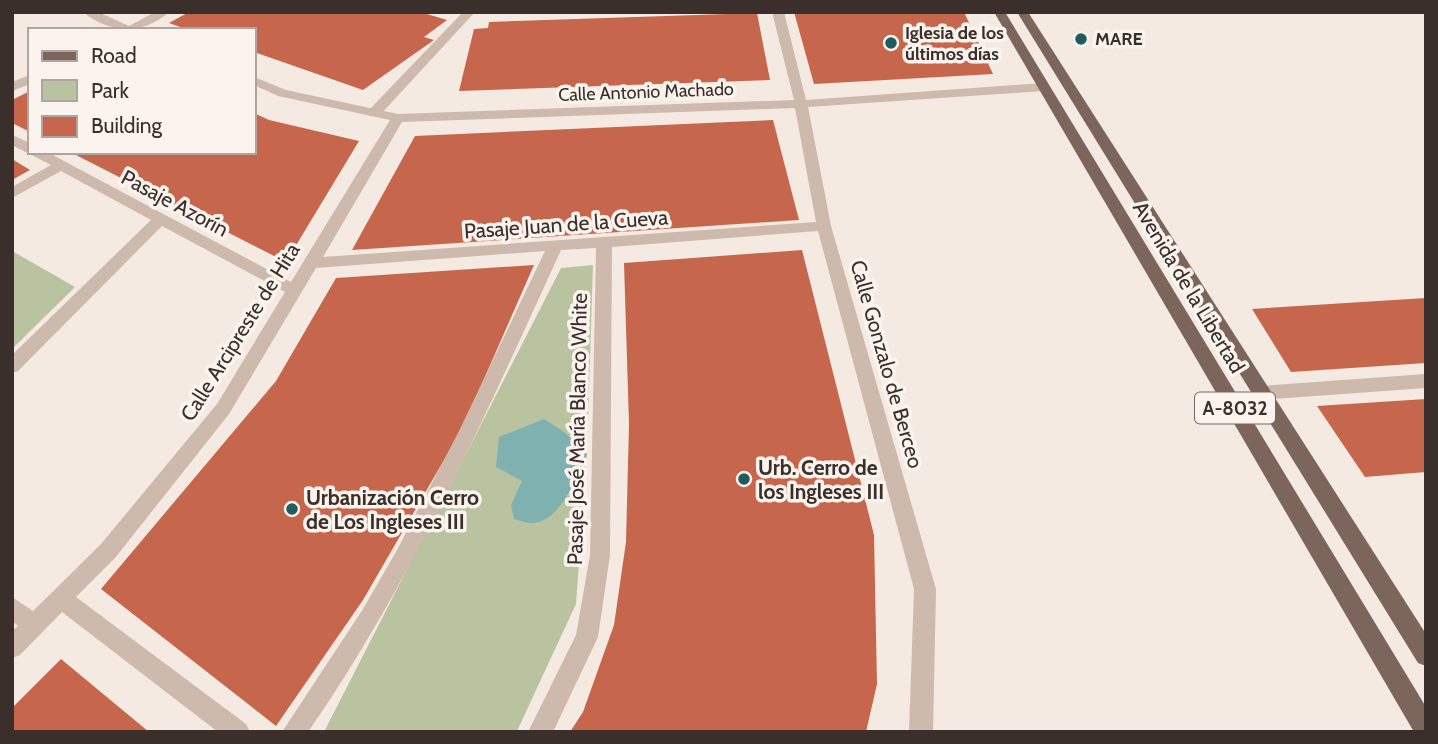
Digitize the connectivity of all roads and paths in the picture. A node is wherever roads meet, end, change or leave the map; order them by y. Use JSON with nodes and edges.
{"nodes":[{"id":1,"x":88,"y":12,"type":"edge"},
{"id":2,"x":164,"y":12,"type":"edge"},
{"id":3,"x":470,"y":12,"type":"edge"},
{"id":4,"x":778,"y":12,"type":"edge"},
{"id":5,"x":999,"y":12,"type":"edge"},
{"id":6,"x":1022,"y":12,"type":"edge"},
{"id":7,"x":124,"y":28,"type":"edge"},
{"id":8,"x":133,"y":28,"type":"edge"},
{"id":9,"x":28,"y":80,"type":"edge"},
{"id":10,"x":256,"y":82,"type":"edge"},
{"id":11,"x":12,"y":88,"type":"edge"},
{"id":12,"x":1044,"y":88,"type":"junction"},
{"id":13,"x":802,"y":104,"type":"junction"},
{"id":14,"x":374,"y":113,"type":"junction"},
{"id":15,"x":398,"y":118,"type":"junction"},
{"id":16,"x":12,"y":139,"type":"edge"},
{"id":17,"x":28,"y":148,"type":"edge"},
{"id":18,"x":39,"y":154,"type":"edge"},
{"id":19,"x":60,"y":166,"type":"junction"},
{"id":20,"x":12,"y":193,"type":"edge"},
{"id":21,"x":160,"y":219,"type":"junction"},
{"id":22,"x":824,"y":226,"type":"junction"},
{"id":23,"x":604,"y":242,"type":"junction"},
{"id":24,"x":555,"y":246,"type":"junction"},
{"id":25,"x":311,"y":263,"type":"junction"},
{"id":26,"x":294,"y":290,"type":"junction"},
{"id":27,"x":12,"y":366,"type":"edge"},
{"id":28,"x":1426,"y":381,"type":"edge"},
{"id":29,"x":1260,"y":393,"type":"junction"},
{"id":30,"x":61,"y":599,"type":"junction"},
{"id":31,"x":12,"y":607,"type":"edge"},
{"id":32,"x":33,"y":626,"type":"junction"},
{"id":33,"x":12,"y":647,"type":"edge"},
{"id":34,"x":1426,"y":655,"type":"edge"},
{"id":35,"x":1426,"y":730,"type":"edge"},
{"id":36,"x":238,"y":732,"type":"edge"},
{"id":37,"x":294,"y":732,"type":"edge"},
{"id":38,"x":540,"y":732,"type":"edge"},
{"id":39,"x":921,"y":732,"type":"edge"}],
"edges":[{"from":1,"to":7,"type":"street"},
{"from":2,"to":8,"type":"street"},
{"from":3,"to":14,"type":"street"},
{"from":4,"to":13,"type":"street","name":"Calle Gonzalo de Berceo"},
{"from":5,"to":12,"type":"main road","name":"Avenida de la Libertad"},
{"from":6,"to":29,"type":"main road","name":"Avenida de la Libertad","number":"A-8032"},
{"from":9,"to":11,"type":"street"},
{"from":10,"to":14,"type":"street","name":"Calle Antonio Machado"},
{"from":12,"to":13,"type":"street","name":"Calle Antonio Machado"},
{"from":12,"to":35,"type":"main road","name":"Avenida de la Libertad","number":"A-8032"},
{"from":13,"to":15,"type":"street","name":"Calle Antonio Machado"},
{"from":13,"to":22,"type":"street","name":"Calle Gonzalo de Berceo"},
{"from":14,"to":15,"type":"street","name":"Calle Antonio Machado"},
{"from":15,"to":25,"type":"street","name":"Calle Arcipreste de Hita"},
{"from":16,"to":17,"type":"street"},
{"from":18,"to":19,"type":"street","name":"Pasaje Azorín"},
{"from":19,"to":20,"type":"street"},
{"from":19,"to":21,"type":"street","name":"Pasaje Azorín"},
{"from":21,"to":26,"type":"street","name":"Pasaje Azorín"},
{"from":21,"to":27,"type":"street"},
{"from":22,"to":23,"type":"street","name":"Pasaje Juan de la Cueva"},
{"from":22,"to":39,"type":"street","name":"Calle Gonzalo de Berceo"},
{"from":23,"to":24,"type":"street","name":"Pasaje Juan de la Cueva"},
{"from":23,"to":38,"type":"street","name":"Pasaje José María Blanco White"},
{"from":24,"to":25,"type":"street","name":"Pasaje Juan de la Cueva"},
{"from":24,"to":37,"type":"street","name":"Pasaje José María Blanco White"},
{"from":25,"to":26,"type":"street","name":"Calle Arcipreste de Hita"},
{"from":26,"to":30,"type":"street","name":"Calle Arcipreste de Hita"},
{"from":28,"to":29,"type":"street"},
{"from":29,"to":34,"type":"main road","name":"Avenida de la Libertad","number":"A-8032"},
{"from":30,"to":32,"type":"street","name":"Calle Arcipreste de Hita"},
{"from":30,"to":36,"type":"street"},
{"from":31,"to":32,"type":"street"},
{"from":32,"to":33,"type":"street","name":"Calle Arcipreste de Hita"}]}
